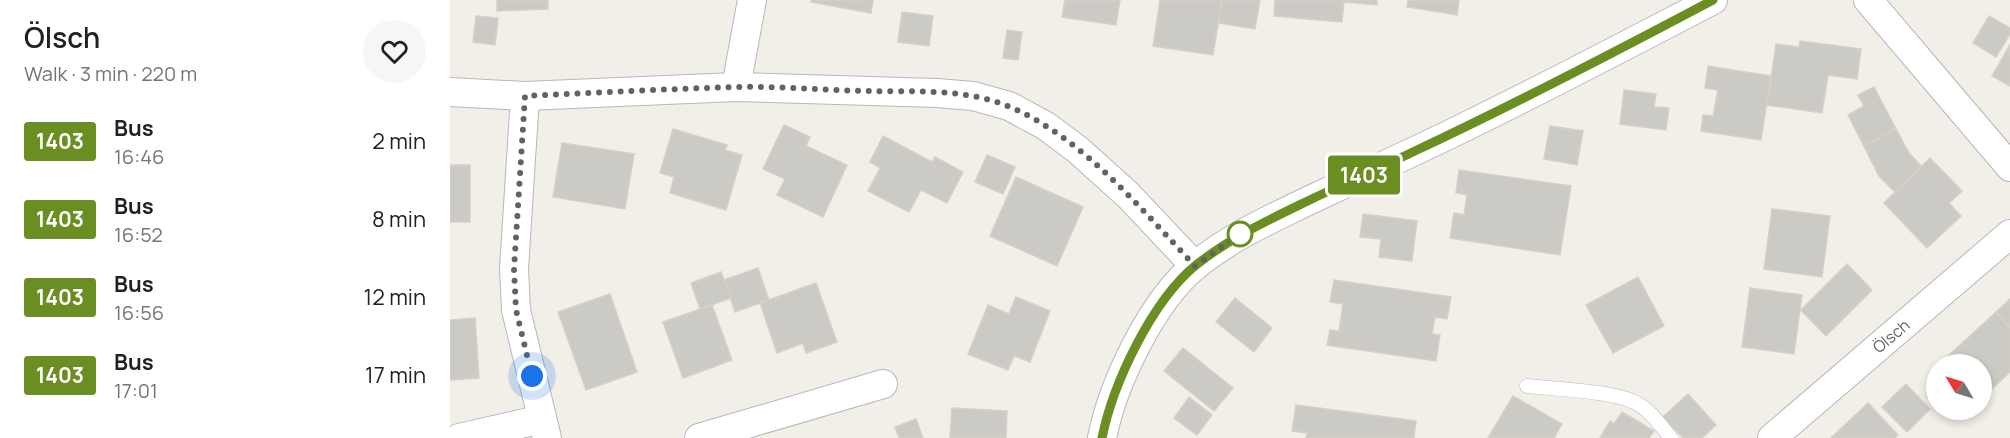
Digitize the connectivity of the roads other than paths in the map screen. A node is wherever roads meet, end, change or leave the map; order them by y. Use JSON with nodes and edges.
{"nodes":[{"id":1,"x":752,"y":0,"type":"edge"},
{"id":2,"x":1713,"y":0,"type":"edge"},
{"id":3,"x":1868,"y":0,"type":"edge"},
{"id":4,"x":736,"y":87,"type":"junction"},
{"id":5,"x":450,"y":92,"type":"edge"},
{"id":6,"x":525,"y":96,"type":"junction"},
{"id":7,"x":2010,"y":167,"type":"edge"},
{"id":8,"x":2010,"y":234,"type":"edge"},
{"id":9,"x":1195,"y":266,"type":"junction"},
{"id":10,"x":883,"y":384,"type":"dead end"},
{"id":11,"x":1527,"y":386,"type":"dead end"},
{"id":12,"x":544,"y":429,"type":"edge"},
{"id":13,"x":459,"y":438,"type":"edge"},
{"id":14,"x":699,"y":438,"type":"edge"},
{"id":15,"x":1102,"y":438,"type":"edge"},
{"id":16,"x":1671,"y":438,"type":"edge"},
{"id":17,"x":1772,"y":438,"type":"edge"}],
"edges":[{"from":1,"to":4,"type":"street"},
{"from":2,"to":9,"type":"street"},
{"from":3,"to":7,"type":"street"},
{"from":4,"to":6,"type":"street"},
{"from":4,"to":9,"type":"street"},
{"from":5,"to":6,"type":"street"},
{"from":6,"to":12,"type":"street"},
{"from":8,"to":17,"type":"street","name":"Ölsch"},
{"from":9,"to":15,"type":"street"},
{"from":10,"to":14,"type":"street"},
{"from":11,"to":16,"type":"lane"},
{"from":12,"to":13,"type":"street"}]}
